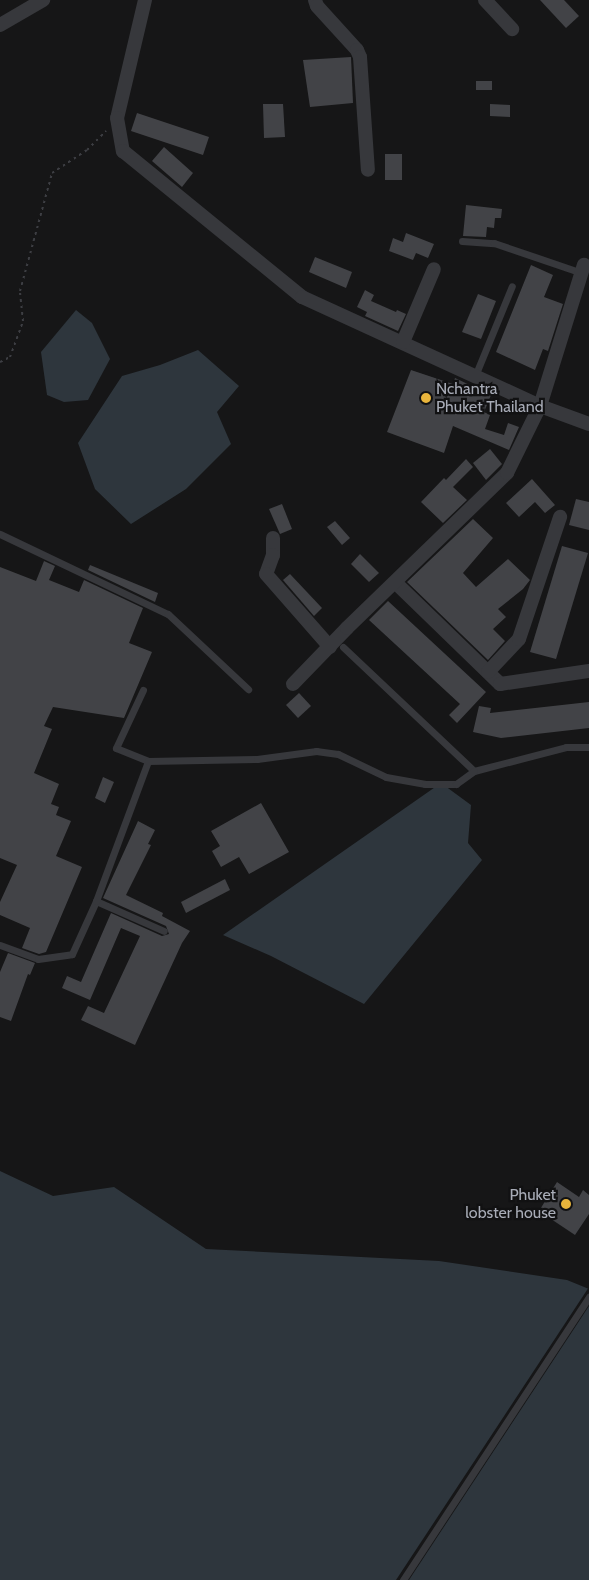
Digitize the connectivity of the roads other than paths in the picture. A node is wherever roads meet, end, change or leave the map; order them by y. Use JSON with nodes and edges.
{"nodes":[{"id":1,"x":43,"y":0,"type":"edge"},
{"id":2,"x":145,"y":0,"type":"edge"},
{"id":3,"x":315,"y":0,"type":"edge"},
{"id":4,"x":485,"y":0,"type":"edge"},
{"id":5,"x":0,"y":25,"type":"edge"},
{"id":6,"x":512,"y":29,"type":"dead end"},
{"id":7,"x":368,"y":170,"type":"dead end"},
{"id":8,"x":462,"y":241,"type":"dead end"},
{"id":9,"x":434,"y":269,"type":"dead end"},
{"id":10,"x":583,"y":269,"type":"joint"},
{"id":11,"x":512,"y":286,"type":"dead end"},
{"id":12,"x":403,"y":342,"type":"junction"},
{"id":13,"x":475,"y":376,"type":"junction"},
{"id":14,"x":540,"y":406,"type":"junction"},
{"id":15,"x":589,"y":424,"type":"edge"},
{"id":16,"x":560,"y":517,"type":"dead end"},
{"id":17,"x":0,"y":534,"type":"edge"},
{"id":18,"x":273,"y":538,"type":"dead end"},
{"id":19,"x":399,"y":586,"type":"dead end"},
{"id":20,"x":336,"y":647,"type":"junction"},
{"id":21,"x":488,"y":672,"type":"junction"},
{"id":22,"x":589,"y":672,"type":"edge"},
{"id":23,"x":293,"y":684,"type":"dead end"},
{"id":24,"x":248,"y":688,"type":"dead end"},
{"id":25,"x":143,"y":690,"type":"dead end"},
{"id":26,"x":589,"y":747,"type":"edge"},
{"id":27,"x":148,"y":761,"type":"junction"},
{"id":28,"x":474,"y":771,"type":"junction"},
{"id":29,"x":96,"y":901,"type":"junction"},
{"id":30,"x":164,"y":931,"type":"dead end"},
{"id":31,"x":0,"y":945,"type":"edge"},
{"id":32,"x":589,"y":1297,"type":"edge"},
{"id":33,"x":403,"y":1580,"type":"edge"}],
"edges":[{"from":1,"to":5,"type":"street"},
{"from":2,"to":12,"type":"street"},
{"from":3,"to":7,"type":"street"},
{"from":4,"to":6,"type":"street"},
{"from":8,"to":10,"type":"lane"},
{"from":9,"to":12,"type":"street"},
{"from":10,"to":14,"type":"street"},
{"from":11,"to":13,"type":"lane"},
{"from":12,"to":13,"type":"street"},
{"from":13,"to":14,"type":"street"},
{"from":14,"to":15,"type":"street"},
{"from":14,"to":20,"type":"street"},
{"from":16,"to":21,"type":"street"},
{"from":17,"to":24,"type":"lane"},
{"from":18,"to":20,"type":"street"},
{"from":19,"to":21,"type":"street"},
{"from":20,"to":23,"type":"street"},
{"from":20,"to":28,"type":"lane"},
{"from":21,"to":22,"type":"street"},
{"from":25,"to":27,"type":"lane"},
{"from":26,"to":28,"type":"lane"},
{"from":27,"to":28,"type":"lane"},
{"from":27,"to":29,"type":"lane"},
{"from":29,"to":30,"type":"lane"},
{"from":29,"to":31,"type":"lane"},
{"from":32,"to":33,"type":"lane"}]}
